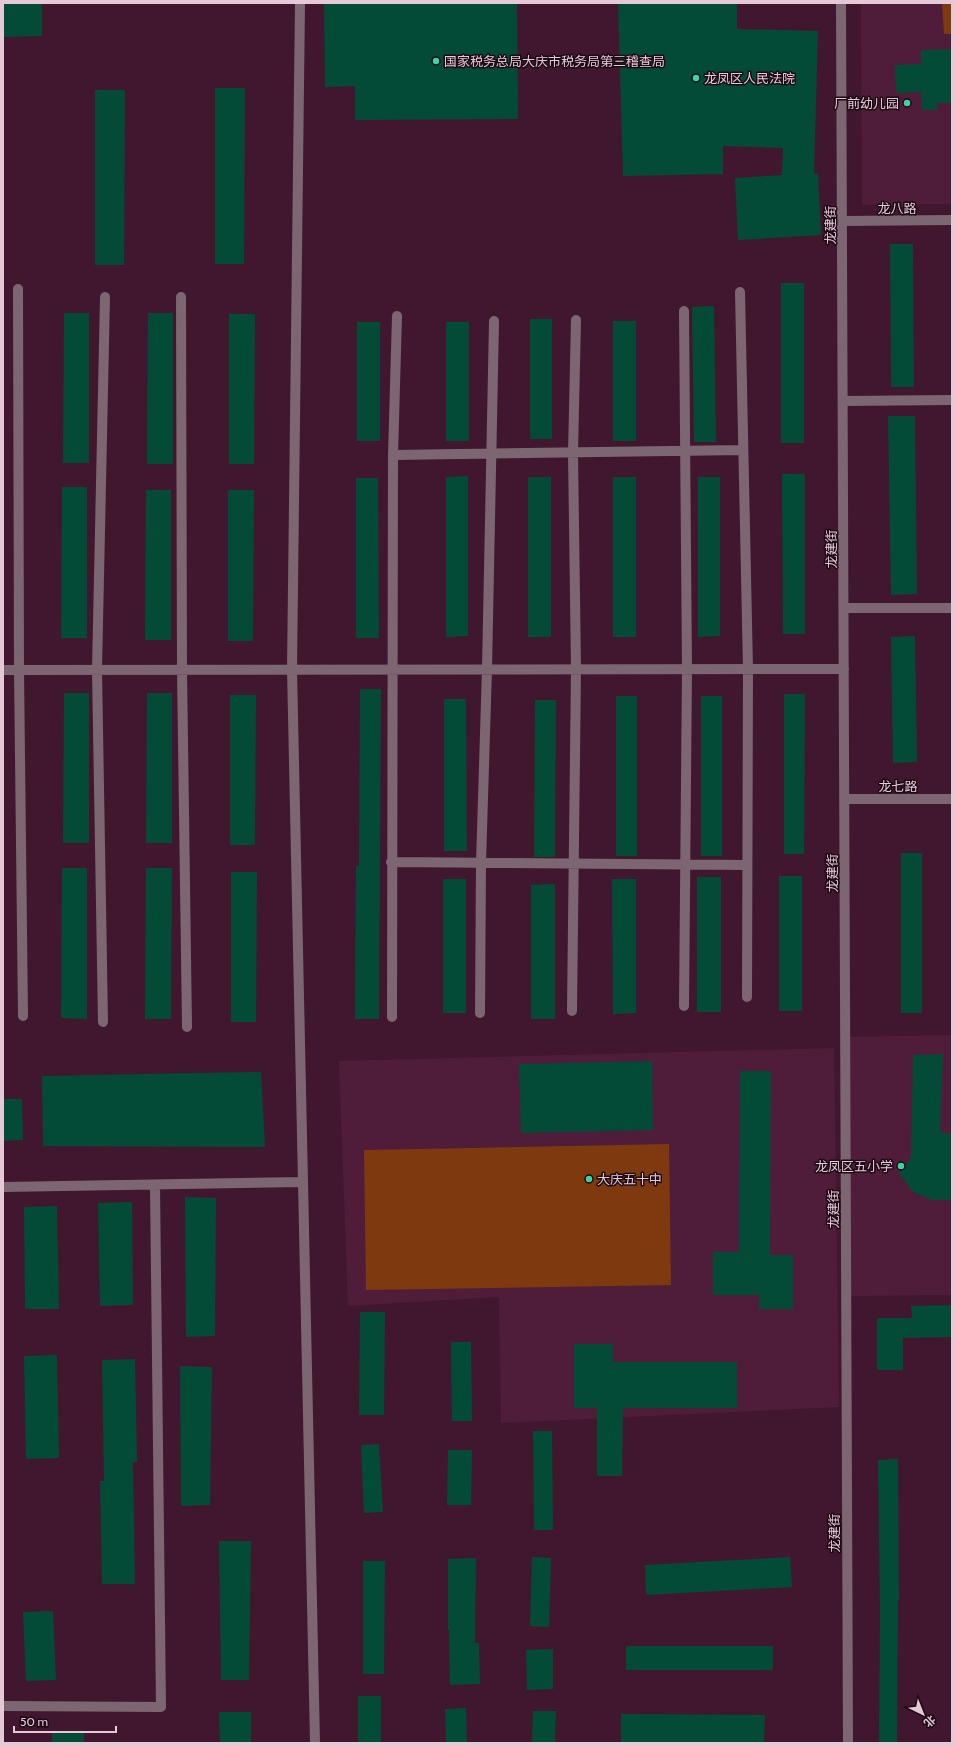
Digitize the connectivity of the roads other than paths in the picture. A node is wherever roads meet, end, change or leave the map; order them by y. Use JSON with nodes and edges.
{"nodes":[{"id":1,"x":300,"y":3,"type":"edge"},
{"id":2,"x":841,"y":3,"type":"edge"},
{"id":3,"x":952,"y":220,"type":"edge"},
{"id":4,"x":843,"y":221,"type":"junction"},
{"id":5,"x":18,"y":289,"type":"dead end"},
{"id":6,"x":740,"y":292,"type":"dead end"},
{"id":7,"x":105,"y":297,"type":"dead end"},
{"id":8,"x":181,"y":297,"type":"dead end"},
{"id":9,"x":684,"y":311,"type":"dead end"},
{"id":10,"x":397,"y":316,"type":"dead end"},
{"id":11,"x":576,"y":320,"type":"dead end"},
{"id":12,"x":494,"y":321,"type":"dead end"},
{"id":13,"x":952,"y":400,"type":"edge"},
{"id":14,"x":843,"y":401,"type":"junction"},
{"id":15,"x":743,"y":450,"type":"junction"},
{"id":16,"x":685,"y":451,"type":"junction"},
{"id":17,"x":573,"y":453,"type":"junction"},
{"id":18,"x":492,"y":454,"type":"junction"},
{"id":19,"x":393,"y":455,"type":"junction"},
{"id":20,"x":844,"y":608,"type":"junction"},
{"id":21,"x":952,"y":608,"type":"edge"},
{"id":22,"x":292,"y":669,"type":"junction"},
{"id":23,"x":394,"y":669,"type":"junction"},
{"id":24,"x":488,"y":669,"type":"junction"},
{"id":25,"x":576,"y":669,"type":"junction"},
{"id":26,"x":687,"y":669,"type":"junction"},
{"id":27,"x":748,"y":669,"type":"junction"},
{"id":28,"x":844,"y":669,"type":"junction"},
{"id":29,"x":3,"y":670,"type":"edge"},
{"id":30,"x":19,"y":670,"type":"junction"},
{"id":31,"x":97,"y":670,"type":"junction"},
{"id":32,"x":182,"y":670,"type":"junction"},
{"id":33,"x":845,"y":799,"type":"junction"},
{"id":34,"x":952,"y":799,"type":"edge"},
{"id":35,"x":391,"y":862,"type":"junction"},
{"id":36,"x":481,"y":863,"type":"junction"},
{"id":37,"x":574,"y":863,"type":"junction"},
{"id":38,"x":684,"y":864,"type":"junction"},
{"id":39,"x":748,"y":865,"type":"junction"},
{"id":40,"x":747,"y":997,"type":"dead end"},
{"id":41,"x":684,"y":1006,"type":"dead end"},
{"id":42,"x":572,"y":1011,"type":"dead end"},
{"id":43,"x":480,"y":1013,"type":"dead end"},
{"id":44,"x":23,"y":1016,"type":"dead end"},
{"id":45,"x":392,"y":1016,"type":"dead end"},
{"id":46,"x":103,"y":1022,"type":"dead end"},
{"id":47,"x":187,"y":1026,"type":"dead end"},
{"id":48,"x":303,"y":1182,"type":"junction"},
{"id":49,"x":155,"y":1185,"type":"junction"},
{"id":50,"x":3,"y":1187,"type":"edge"},
{"id":51,"x":3,"y":1706,"type":"edge"},
{"id":52,"x":315,"y":1743,"type":"edge"},
{"id":53,"x":848,"y":1743,"type":"edge"}],
"edges":[{"from":1,"to":22,"type":"street"},
{"from":2,"to":4,"type":"street","name":"龙建街"},
{"from":3,"to":4,"type":"street","name":"龙八路"},
{"from":4,"to":14,"type":"street","name":"龙建街"},
{"from":5,"to":30,"type":"street"},
{"from":6,"to":15,"type":"street"},
{"from":7,"to":31,"type":"street"},
{"from":8,"to":32,"type":"street"},
{"from":9,"to":16,"type":"street"},
{"from":10,"to":19,"type":"street"},
{"from":11,"to":17,"type":"street"},
{"from":12,"to":18,"type":"street"},
{"from":13,"to":14,"type":"street"},
{"from":14,"to":20,"type":"street","name":"龙建街"},
{"from":15,"to":16,"type":"street"},
{"from":15,"to":27,"type":"street"},
{"from":16,"to":17,"type":"street"},
{"from":16,"to":26,"type":"street"},
{"from":17,"to":18,"type":"street"},
{"from":17,"to":25,"type":"street"},
{"from":18,"to":19,"type":"street"},
{"from":18,"to":24,"type":"street"},
{"from":19,"to":23,"type":"street"},
{"from":20,"to":21,"type":"street"},
{"from":20,"to":28,"type":"street","name":"龙建街"},
{"from":22,"to":23,"type":"street"},
{"from":22,"to":32,"type":"street"},
{"from":22,"to":48,"type":"street"},
{"from":23,"to":24,"type":"street"},
{"from":23,"to":35,"type":"street"},
{"from":24,"to":25,"type":"street"},
{"from":24,"to":36,"type":"street"},
{"from":25,"to":26,"type":"street"},
{"from":25,"to":37,"type":"street"},
{"from":26,"to":27,"type":"street"},
{"from":26,"to":38,"type":"street"},
{"from":27,"to":28,"type":"street"},
{"from":27,"to":39,"type":"street"},
{"from":28,"to":33,"type":"street","name":"龙建街"},
{"from":29,"to":30,"type":"street"},
{"from":30,"to":31,"type":"street"},
{"from":30,"to":44,"type":"street"},
{"from":31,"to":32,"type":"street"},
{"from":31,"to":46,"type":"street"},
{"from":32,"to":47,"type":"street"},
{"from":33,"to":34,"type":"street","name":"龙七路"},
{"from":33,"to":53,"type":"street","name":"龙建街"},
{"from":35,"to":36,"type":"street"},
{"from":35,"to":45,"type":"street"},
{"from":36,"to":37,"type":"street"},
{"from":36,"to":43,"type":"street"},
{"from":37,"to":38,"type":"street"},
{"from":37,"to":42,"type":"street"},
{"from":38,"to":39,"type":"street"},
{"from":38,"to":41,"type":"street"},
{"from":39,"to":40,"type":"street"},
{"from":48,"to":49,"type":"street"},
{"from":48,"to":52,"type":"street"},
{"from":49,"to":50,"type":"street"},
{"from":49,"to":51,"type":"street"}]}
